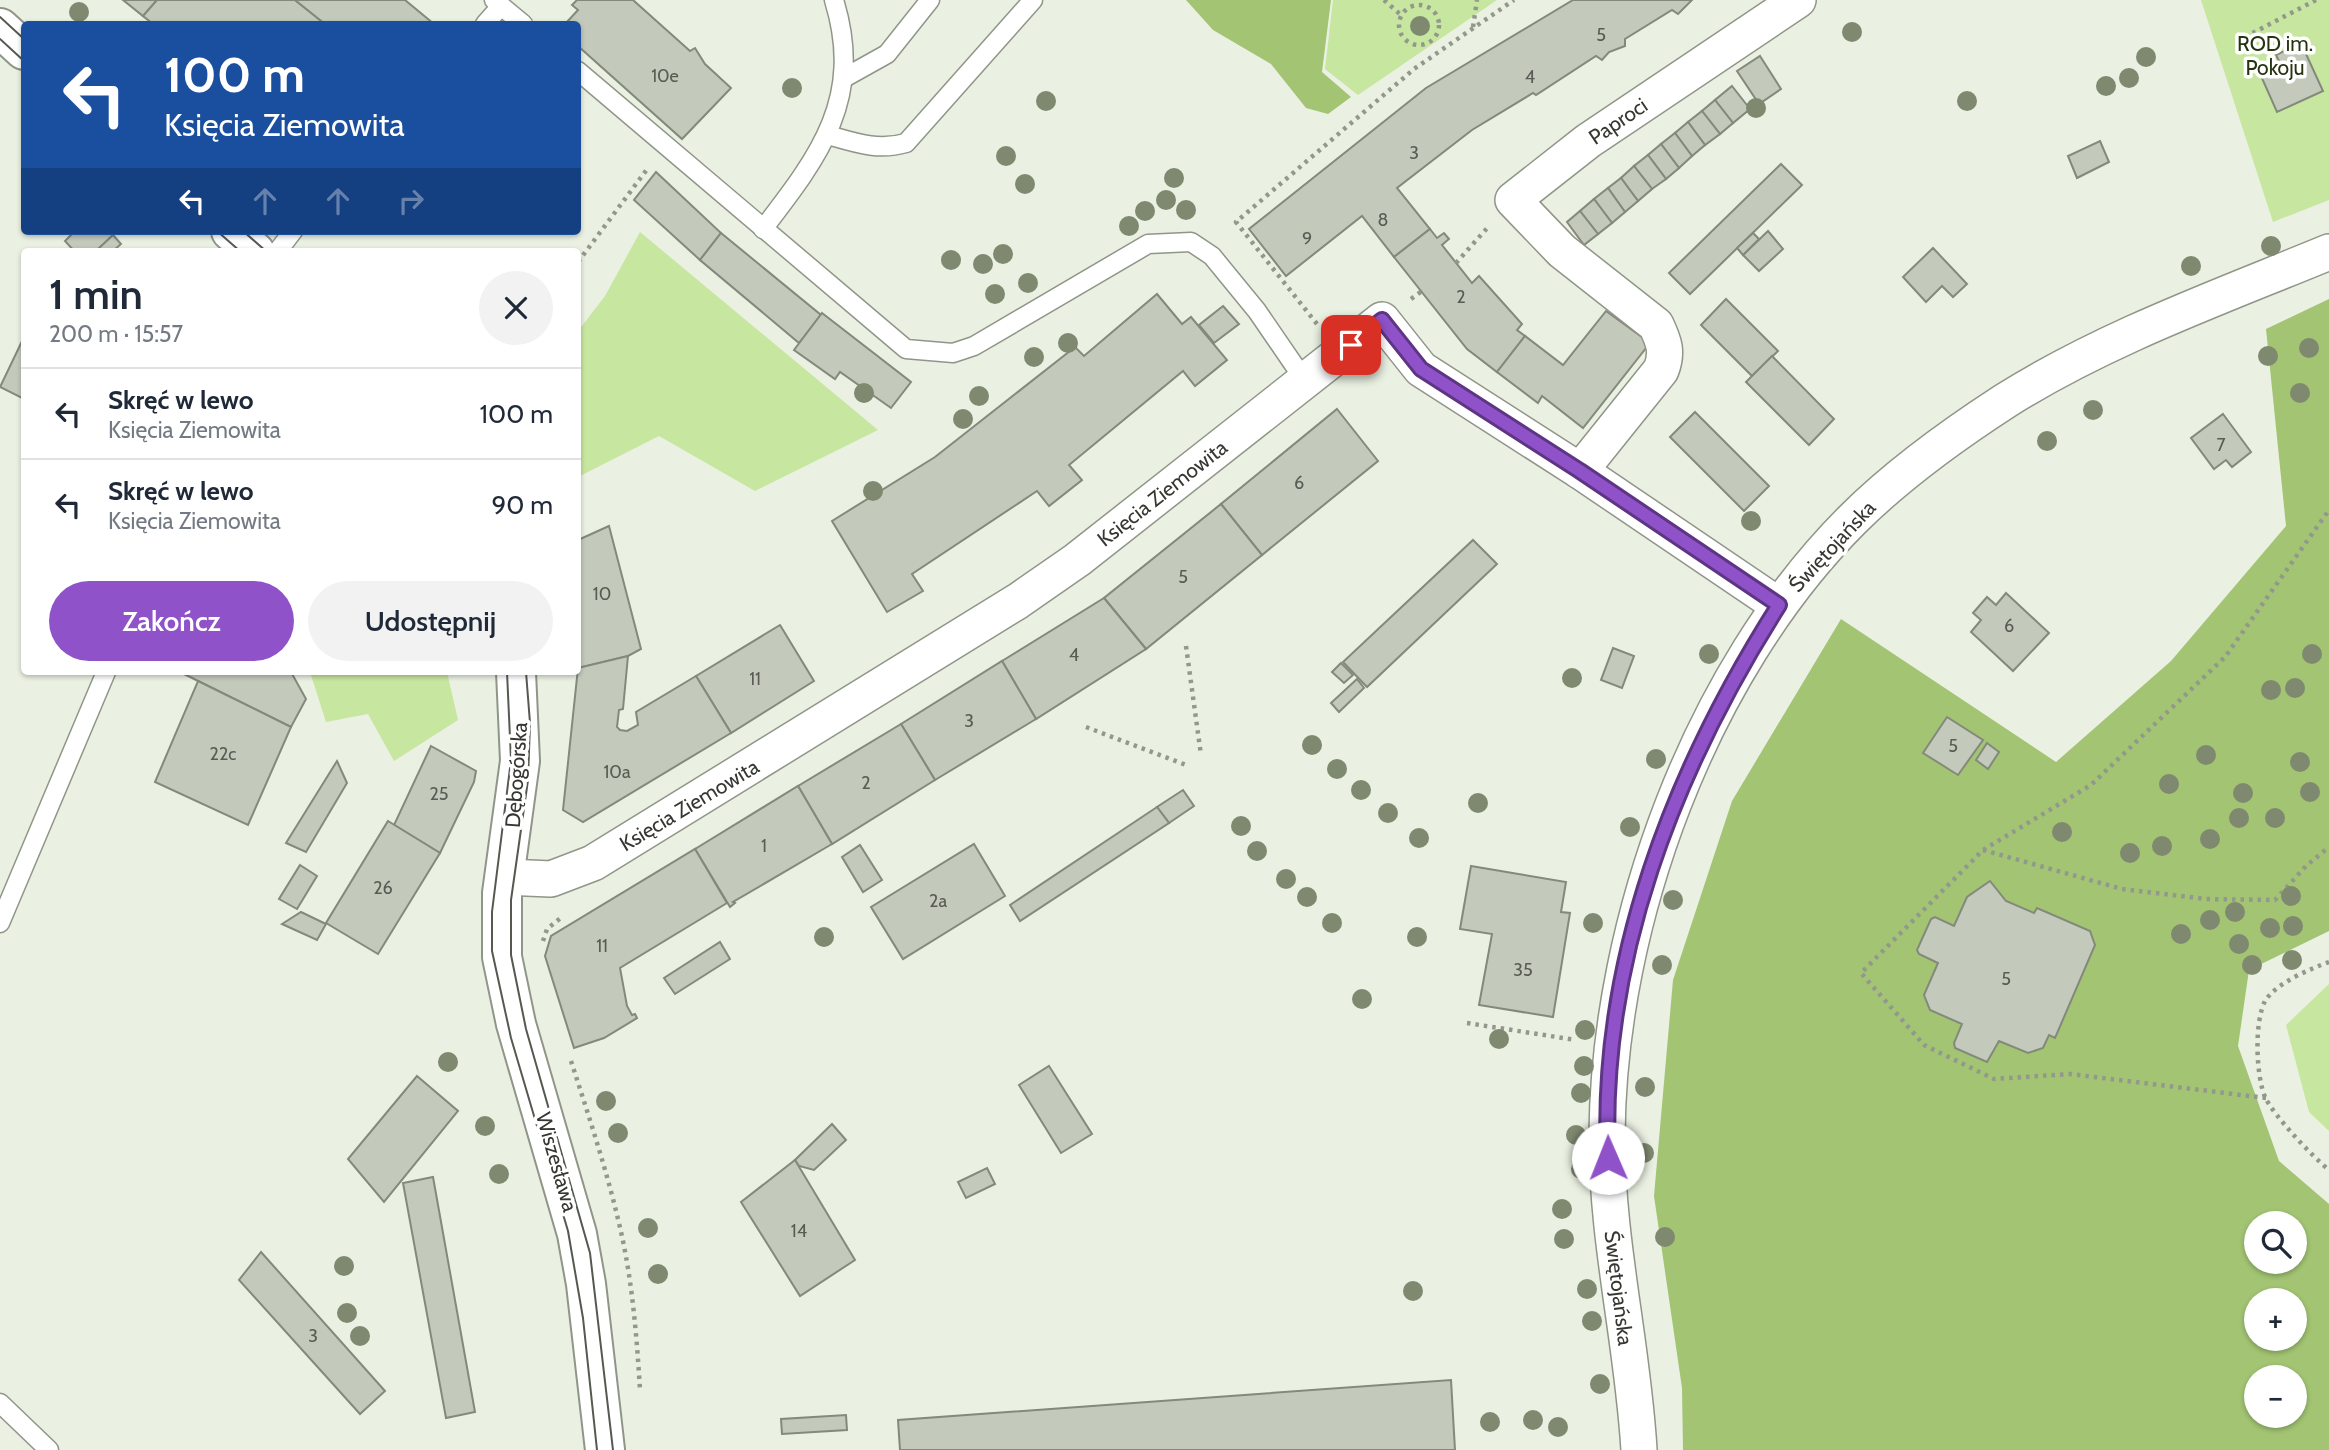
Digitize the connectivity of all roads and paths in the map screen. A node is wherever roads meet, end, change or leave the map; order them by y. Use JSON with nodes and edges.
{"nodes":[{"id":1,"x":834,"y":0,"type":"edge"},
{"id":2,"x":930,"y":0,"type":"edge"},
{"id":3,"x":1033,"y":0,"type":"edge"},
{"id":4,"x":1384,"y":0,"type":"edge"},
{"id":5,"x":1477,"y":0,"type":"edge"},
{"id":6,"x":1514,"y":0,"type":"edge"},
{"id":7,"x":1798,"y":0,"type":"edge"},
{"id":8,"x":2316,"y":0,"type":"edge"},
{"id":9,"x":497,"y":3,"type":"edge"},
{"id":10,"x":1425,"y":3,"type":"edge"},
{"id":11,"x":1401,"y":15,"type":"junction"},
{"id":12,"x":487,"y":21,"type":"edge"},
{"id":13,"x":519,"y":21,"type":"edge"},
{"id":14,"x":0,"y":28,"type":"edge"},
{"id":15,"x":1473,"y":28,"type":"junction"},
{"id":16,"x":2245,"y":37,"type":"dead end"},
{"id":17,"x":1429,"y":42,"type":"junction"},
{"id":18,"x":21,"y":47,"type":"edge"},
{"id":19,"x":1437,"y":53,"type":"junction"},
{"id":20,"x":581,"y":74,"type":"edge"},
{"id":21,"x":844,"y":78,"type":"junction"},
{"id":22,"x":828,"y":135,"type":"junction"},
{"id":23,"x":665,"y":145,"type":"junction"},
{"id":24,"x":1513,"y":200,"type":"junction"},
{"id":25,"x":763,"y":229,"type":"junction"},
{"id":26,"x":236,"y":235,"type":"edge"},
{"id":27,"x":250,"y":248,"type":"edge"},
{"id":28,"x":2329,"y":252,"type":"edge"},
{"id":29,"x":581,"y":258,"type":"edge"},
{"id":30,"x":1456,"y":263,"type":"dead end"},
{"id":31,"x":1320,"y":327,"type":"dead end"},
{"id":32,"x":1305,"y":381,"type":"junction"},
{"id":33,"x":1580,"y":471,"type":"junction"},
{"id":34,"x":2329,"y":510,"type":"edge"},
{"id":35,"x":1779,"y":605,"type":"junction"},
{"id":36,"x":1186,"y":646,"type":"dead end"},
{"id":37,"x":105,"y":675,"type":"edge"},
{"id":38,"x":516,"y":675,"type":"edge"},
{"id":39,"x":1086,"y":727,"type":"dead end"},
{"id":40,"x":1201,"y":755,"type":"dead end"},
{"id":41,"x":1186,"y":765,"type":"dead end"},
{"id":42,"x":2329,"y":847,"type":"edge"},
{"id":43,"x":1983,"y":850,"type":"junction"},
{"id":44,"x":505,"y":877,"type":"junction"},
{"id":45,"x":568,"y":914,"type":"dead end"},
{"id":46,"x":0,"y":923,"type":"edge"},
{"id":47,"x":541,"y":946,"type":"dead end"},
{"id":48,"x":2329,"y":962,"type":"edge"},
{"id":49,"x":1467,"y":1023,"type":"dead end"},
{"id":50,"x":1560,"y":1038,"type":"dead end"},
{"id":51,"x":569,"y":1057,"type":"dead end"},
{"id":52,"x":2266,"y":1098,"type":"junction"},
{"id":53,"x":2329,"y":1170,"type":"edge"},
{"id":54,"x":641,"y":1400,"type":"dead end"},
{"id":55,"x":0,"y":1403,"type":"edge"},
{"id":56,"x":49,"y":1450,"type":"edge"},
{"id":57,"x":605,"y":1450,"type":"edge"},
{"id":58,"x":1639,"y":1450,"type":"edge"}],
"edges":[{"from":1,"to":21,"type":"lane"},
{"from":2,"to":21,"type":"lane"},
{"from":3,"to":22,"type":"lane"},
{"from":4,"to":11,"type":"path"},
{"from":5,"to":15,"type":"path"},
{"from":6,"to":15,"type":"path"},
{"from":7,"to":24,"type":"street","name":"Paproci"},
{"from":8,"to":16,"type":"path"},
{"from":9,"to":12,"type":"lane"},
{"from":9,"to":13,"type":"lane"},
{"from":10,"to":11,"type":"path"},
{"from":10,"to":17,"type":"path"},
{"from":11,"to":17,"type":"path"},
{"from":14,"to":18,"type":"street"},
{"from":15,"to":19,"type":"path"},
{"from":17,"to":19,"type":"path"},
{"from":19,"to":31,"type":"path"},
{"from":20,"to":23,"type":"lane"},
{"from":21,"to":22,"type":"lane"},
{"from":22,"to":25,"type":"lane"},
{"from":23,"to":25,"type":"lane"},
{"from":23,"to":29,"type":"path"},
{"from":24,"to":30,"type":"path"},
{"from":24,"to":33,"type":"street"},
{"from":25,"to":32,"type":"lane"},
{"from":26,"to":27,"type":"street"},
{"from":28,"to":35,"type":"street","name":"Świętojańska"},
{"from":32,"to":33,"type":"street","name":"Księcia Ziemowita"},
{"from":32,"to":44,"type":"street","name":"Księcia Ziemowita"},
{"from":33,"to":35,"type":"street","name":"Księcia Ziemowita"},
{"from":34,"to":43,"type":"path"},
{"from":35,"to":58,"type":"street","name":"Świętojańska"},
{"from":36,"to":40,"type":"path"},
{"from":37,"to":46,"type":"lane"},
{"from":38,"to":44,"type":"street","name":"Dębogórska"},
{"from":39,"to":41,"type":"path"},
{"from":42,"to":43,"type":"path"},
{"from":43,"to":52,"type":"path"},
{"from":44,"to":57,"type":"street","name":"Wiszesława"},
{"from":45,"to":47,"type":"path"},
{"from":48,"to":52,"type":"path"},
{"from":49,"to":50,"type":"path"},
{"from":51,"to":54,"type":"path"},
{"from":52,"to":53,"type":"path"},
{"from":55,"to":56,"type":"lane"}]}
